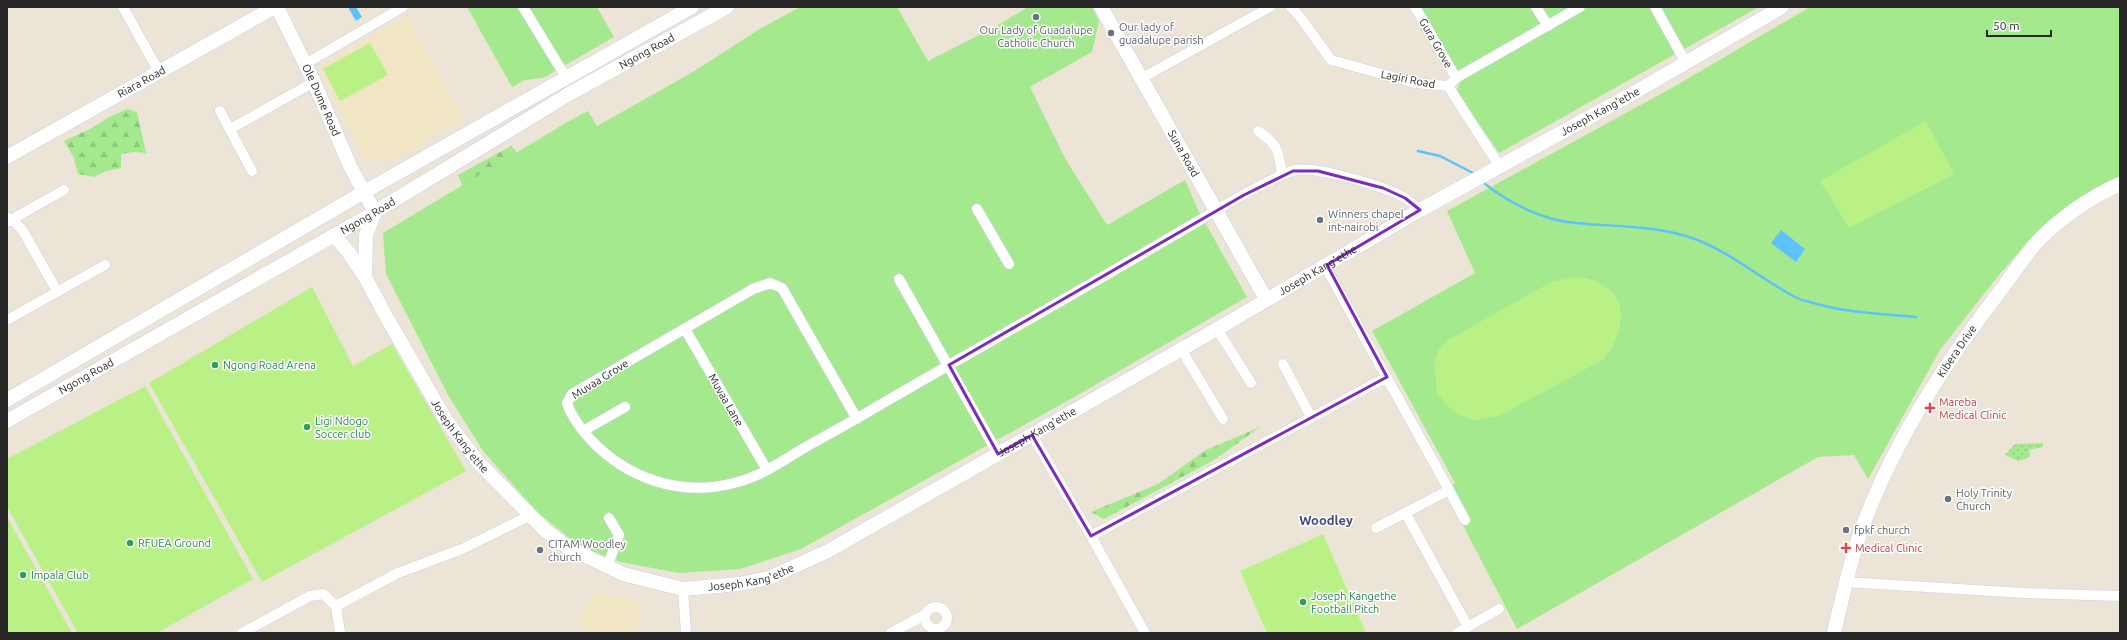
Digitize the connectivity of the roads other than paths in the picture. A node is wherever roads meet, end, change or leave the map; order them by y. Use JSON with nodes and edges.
{"nodes":[{"id":1,"x":123,"y":7,"type":"edge"},
{"id":2,"x":255,"y":7,"type":"edge"},
{"id":3,"x":276,"y":7,"type":"edge"},
{"id":4,"x":403,"y":7,"type":"edge"},
{"id":5,"x":523,"y":7,"type":"edge"},
{"id":6,"x":727,"y":7,"type":"edge"},
{"id":7,"x":1101,"y":7,"type":"edge"},
{"id":8,"x":1270,"y":7,"type":"edge"},
{"id":9,"x":1290,"y":7,"type":"edge"},
{"id":10,"x":1415,"y":7,"type":"edge"},
{"id":11,"x":1536,"y":7,"type":"edge"},
{"id":12,"x":1580,"y":7,"type":"edge"},
{"id":13,"x":1655,"y":7,"type":"edge"},
{"id":14,"x":1782,"y":7,"type":"edge"},
{"id":15,"x":684,"y":9,"type":"edge"},
{"id":16,"x":1548,"y":26,"type":"junction"},
{"id":17,"x":236,"y":29,"type":"junction"},
{"id":18,"x":1686,"y":63,"type":"junction"},
{"id":19,"x":305,"y":64,"type":"junction"},
{"id":20,"x":159,"y":72,"type":"junction"},
{"id":21,"x":1142,"y":78,"type":"junction"},
{"id":22,"x":1456,"y":78,"type":"junction"},
{"id":23,"x":566,"y":79,"type":"junction"},
{"id":24,"x":314,"y":82,"type":"junction"},
{"id":25,"x":1448,"y":86,"type":"junction"},
{"id":26,"x":220,"y":111,"type":"dead end"},
{"id":27,"x":230,"y":129,"type":"junction"},
{"id":28,"x":1258,"y":131,"type":"dead end"},
{"id":29,"x":7,"y":157,"type":"edge"},
{"id":30,"x":1500,"y":167,"type":"junction"},
{"id":31,"x":252,"y":171,"type":"dead end"},
{"id":32,"x":1282,"y":175,"type":"junction"},
{"id":33,"x":2120,"y":184,"type":"edge"},
{"id":34,"x":64,"y":190,"type":"dead end"},
{"id":35,"x":364,"y":192,"type":"junction"},
{"id":36,"x":977,"y":208,"type":"dead end"},
{"id":37,"x":1420,"y":210,"type":"junction"},
{"id":38,"x":1216,"y":211,"type":"junction"},
{"id":39,"x":375,"y":212,"type":"junction"},
{"id":40,"x":9,"y":220,"type":"edge"},
{"id":41,"x":334,"y":235,"type":"junction"},
{"id":42,"x":1009,"y":264,"type":"dead end"},
{"id":43,"x":105,"y":265,"type":"dead end"},
{"id":44,"x":1325,"y":266,"type":"junction"},
{"id":45,"x":365,"y":277,"type":"junction"},
{"id":46,"x":899,"y":278,"type":"dead end"},
{"id":47,"x":57,"y":291,"type":"junction"},
{"id":48,"x":1266,"y":299,"type":"junction"},
{"id":49,"x":7,"y":320,"type":"edge"},
{"id":50,"x":685,"y":329,"type":"junction"},
{"id":51,"x":1217,"y":329,"type":"junction"},
{"id":52,"x":1181,"y":349,"type":"junction"},
{"id":53,"x":1283,"y":364,"type":"dead end"},
{"id":54,"x":949,"y":365,"type":"junction"},
{"id":55,"x":1387,"y":377,"type":"junction"},
{"id":56,"x":1251,"y":383,"type":"dead end"},
{"id":57,"x":7,"y":400,"type":"edge"},
{"id":58,"x":625,"y":406,"type":"dead end"},
{"id":59,"x":1311,"y":417,"type":"junction"},
{"id":60,"x":856,"y":419,"type":"junction"},
{"id":61,"x":1223,"y":419,"type":"dead end"},
{"id":62,"x":7,"y":422,"type":"edge"},
{"id":63,"x":583,"y":431,"type":"junction"},
{"id":64,"x":1032,"y":434,"type":"junction"},
{"id":65,"x":998,"y":454,"type":"junction"},
{"id":66,"x":767,"y":470,"type":"junction"},
{"id":67,"x":1449,"y":490,"type":"junction"},
{"id":68,"x":1406,"y":514,"type":"junction"},
{"id":69,"x":531,"y":515,"type":"junction"},
{"id":70,"x":609,"y":518,"type":"dead end"},
{"id":71,"x":1465,"y":520,"type":"dead end"},
{"id":72,"x":1376,"y":528,"type":"dead end"},
{"id":73,"x":1091,"y":536,"type":"junction"},
{"id":74,"x":607,"y":567,"type":"junction"},
{"id":75,"x":1845,"y":582,"type":"junction"},
{"id":76,"x":683,"y":589,"type":"junction"},
{"id":77,"x":2120,"y":596,"type":"edge"},
{"id":78,"x":336,"y":606,"type":"junction"},
{"id":79,"x":1500,"y":609,"type":"dead end"},
{"id":80,"x":926,"y":614,"type":"dead end"},
{"id":81,"x":1468,"y":627,"type":"junction"},
{"id":82,"x":242,"y":633,"type":"edge"},
{"id":83,"x":340,"y":633,"type":"edge"},
{"id":84,"x":686,"y":633,"type":"edge"},
{"id":85,"x":891,"y":633,"type":"edge"},
{"id":86,"x":1144,"y":633,"type":"edge"},
{"id":87,"x":1457,"y":633,"type":"edge"},
{"id":88,"x":1834,"y":633,"type":"edge"}],
"edges":[{"from":1,"to":20,"type":"street"},
{"from":2,"to":17,"type":"street"},
{"from":3,"to":17,"type":"street","name":"Riara Road"},
{"from":3,"to":19,"type":"street","name":"Ole Dume Road"},
{"from":4,"to":19,"type":"street"},
{"from":5,"to":23,"type":"street"},
{"from":6,"to":39,"type":"street","name":"Ngong Road"},
{"from":7,"to":21,"type":"street","name":"Suna Road"},
{"from":8,"to":21,"type":"street"},
{"from":9,"to":25,"type":"street","name":"Lagiri Road"},
{"from":10,"to":22,"type":"street","name":"Gura Grove"},
{"from":11,"to":16,"type":"street"},
{"from":12,"to":16,"type":"street","name":"Lagiri Road"},
{"from":13,"to":18,"type":"street"},
{"from":14,"to":18,"type":"street","name":"Joseph Kang'ethe"},
{"from":15,"to":23,"type":"street","name":"Ngong Road"},
{"from":16,"to":22,"type":"street","name":"Lagiri Road"},
{"from":17,"to":20,"type":"street","name":"Riara Road"},
{"from":18,"to":30,"type":"street","name":"Joseph Kang'ethe"},
{"from":19,"to":24,"type":"street","name":"Ole Dume Road"},
{"from":20,"to":29,"type":"street","name":"Riara Road"},
{"from":21,"to":38,"type":"street","name":"Suna Road"},
{"from":22,"to":25,"type":"street","name":"Lagiri Road"},
{"from":23,"to":35,"type":"street","name":"Ngong Road"},
{"from":24,"to":27,"type":"street"},
{"from":24,"to":35,"type":"street","name":"Ole Dume Road"},
{"from":25,"to":30,"type":"street"},
{"from":26,"to":27,"type":"street"},
{"from":27,"to":31,"type":"street"},
{"from":28,"to":32,"type":"street"},
{"from":30,"to":37,"type":"street","name":"Joseph Kang'ethe"},
{"from":32,"to":37,"type":"street"},
{"from":32,"to":38,"type":"street"},
{"from":33,"to":75,"type":"street","name":"Kibera Drive"},
{"from":34,"to":40,"type":"street"},
{"from":35,"to":39,"type":"street","name":"Ole Dume Road"},
{"from":35,"to":57,"type":"street","name":"Ngong Road"},
{"from":36,"to":42,"type":"street"},
{"from":37,"to":44,"type":"street","name":"Joseph Kang'ethe"},
{"from":38,"to":48,"type":"street","name":"Suna Road"},
{"from":38,"to":54,"type":"street"},
{"from":39,"to":41,"type":"street","name":"Ngong Road"},
{"from":39,"to":45,"type":"street"},
{"from":40,"to":47,"type":"street"},
{"from":41,"to":45,"type":"street","name":"Joseph Kang'ethe"},
{"from":41,"to":62,"type":"street","name":"Ngong Road"},
{"from":43,"to":47,"type":"street"},
{"from":44,"to":48,"type":"street","name":"Joseph Kang'ethe"},
{"from":44,"to":55,"type":"street"},
{"from":45,"to":69,"type":"street","name":"Joseph Kang'ethe"},
{"from":46,"to":54,"type":"street"},
{"from":47,"to":49,"type":"street"},
{"from":48,"to":51,"type":"street","name":"Joseph Kang'ethe"},
{"from":50,"to":60,"type":"street","name":"Muvaa Grove"},
{"from":50,"to":63,"type":"street","name":"Muvaa Grove"},
{"from":50,"to":66,"type":"street","name":"Muvaa Lane"},
{"from":51,"to":52,"type":"street","name":"Joseph Kang'ethe"},
{"from":51,"to":56,"type":"street"},
{"from":52,"to":61,"type":"street"},
{"from":52,"to":64,"type":"street","name":"Joseph Kang'ethe"},
{"from":53,"to":59,"type":"street"},
{"from":54,"to":60,"type":"street"},
{"from":54,"to":65,"type":"street"},
{"from":55,"to":59,"type":"street"},
{"from":55,"to":67,"type":"street"},
{"from":58,"to":63,"type":"street"},
{"from":59,"to":73,"type":"street"},
{"from":60,"to":66,"type":"street","name":"Muvaa Grove"},
{"from":63,"to":66,"type":"street","name":"Muvaa Grove"},
{"from":64,"to":65,"type":"street","name":"Joseph Kang'ethe"},
{"from":64,"to":73,"type":"street"},
{"from":65,"to":76,"type":"street","name":"Joseph Kang'ethe"},
{"from":67,"to":68,"type":"street"},
{"from":67,"to":71,"type":"street"},
{"from":68,"to":72,"type":"street"},
{"from":68,"to":81,"type":"street"},
{"from":69,"to":74,"type":"street","name":"Joseph Kang'ethe"},
{"from":69,"to":78,"type":"street"},
{"from":70,"to":74,"type":"street"},
{"from":73,"to":86,"type":"street"},
{"from":74,"to":76,"type":"street","name":"Joseph Kang'ethe"},
{"from":75,"to":77,"type":"street"},
{"from":75,"to":88,"type":"street","name":"Kibera Drive"},
{"from":76,"to":84,"type":"street"},
{"from":78,"to":82,"type":"street"},
{"from":78,"to":83,"type":"street"},
{"from":79,"to":81,"type":"street"},
{"from":80,"to":85,"type":"street"},
{"from":81,"to":87,"type":"street"}]}
